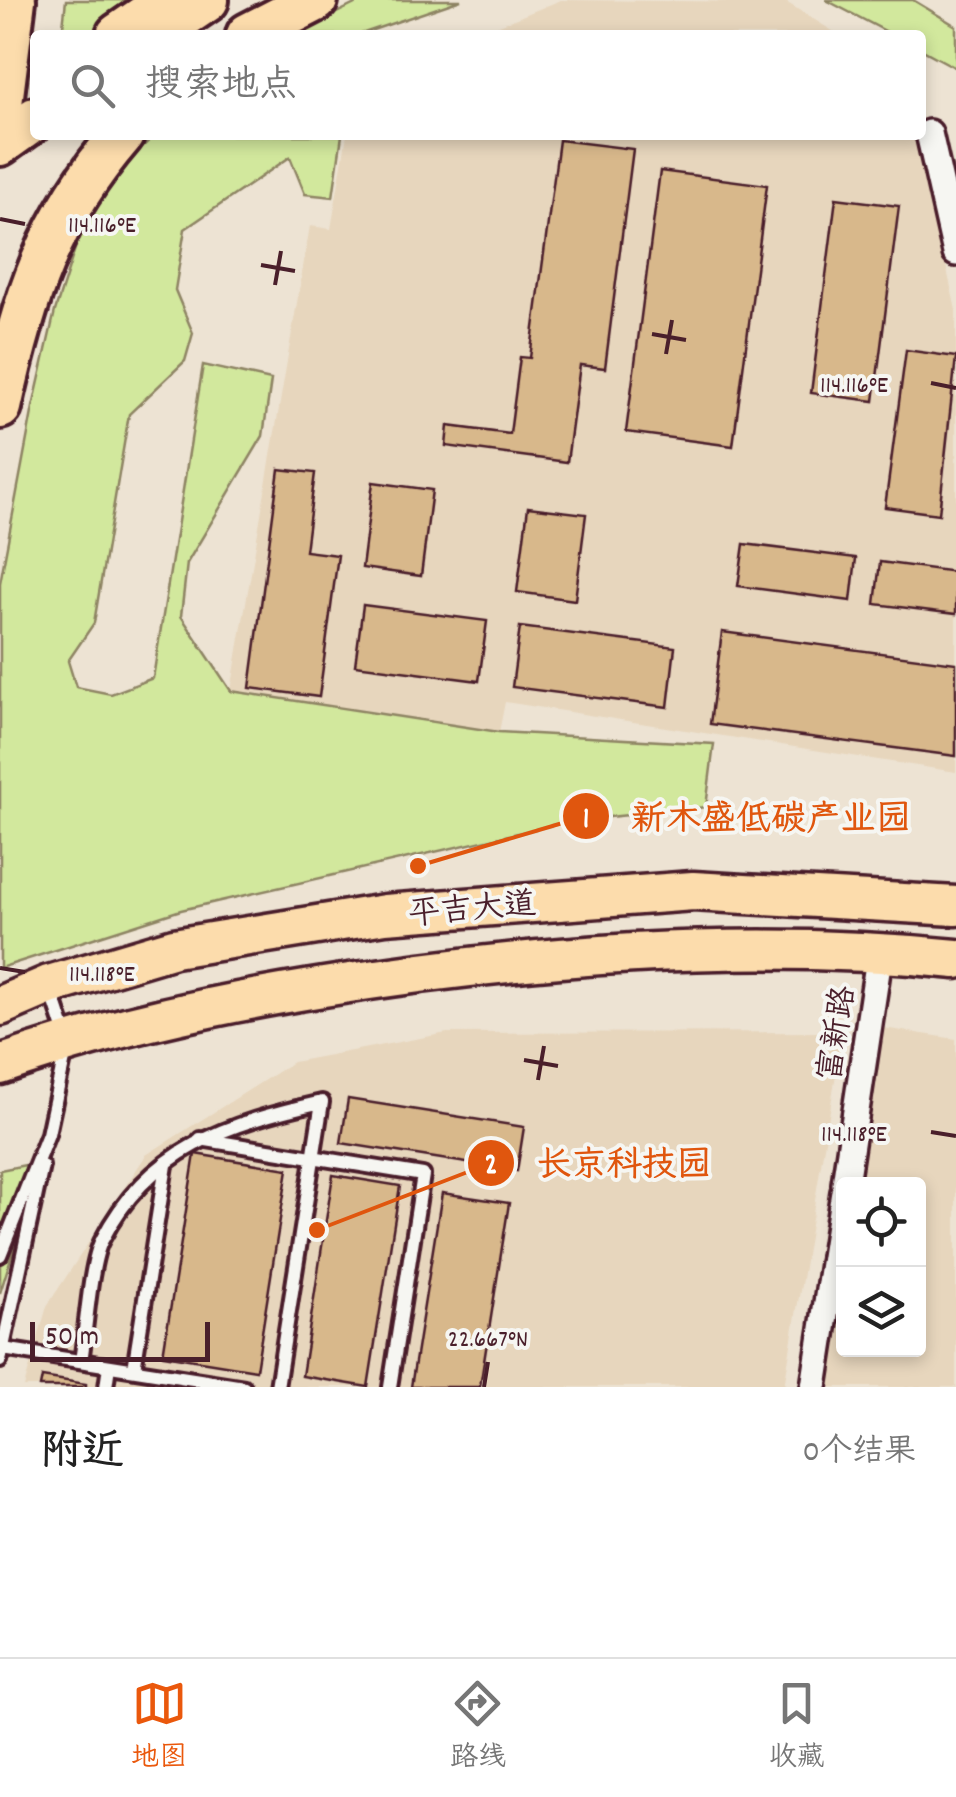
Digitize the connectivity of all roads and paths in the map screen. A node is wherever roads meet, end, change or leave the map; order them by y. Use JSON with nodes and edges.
{"nodes":[{"id":1,"x":14,"y":0,"type":"edge"},
{"id":2,"x":206,"y":0,"type":"edge"},
{"id":3,"x":316,"y":0,"type":"edge"},
{"id":4,"x":148,"y":21,"type":"edge"},
{"id":5,"x":258,"y":30,"type":"edge"},
{"id":6,"x":30,"y":97,"type":"edge"},
{"id":7,"x":0,"y":115,"type":"edge"},
{"id":8,"x":30,"y":123,"type":"edge"},
{"id":9,"x":930,"y":133,"type":"dead end"},
{"id":10,"x":118,"y":140,"type":"edge"},
{"id":11,"x":0,"y":144,"type":"edge"},
{"id":12,"x":956,"y":252,"type":"edge"},
{"id":13,"x":0,"y":407,"type":"edge"},
{"id":14,"x":956,"y":906,"type":"edge"},
{"id":15,"x":880,"y":951,"type":"junction"},
{"id":16,"x":956,"y":959,"type":"edge"},
{"id":17,"x":49,"y":985,"type":"junction"},
{"id":18,"x":0,"y":1006,"type":"edge"},
{"id":19,"x":68,"y":1041,"type":"junction"},
{"id":20,"x":0,"y":1065,"type":"edge"},
{"id":21,"x":48,"y":1134,"type":"junction"},
{"id":22,"x":197,"y":1139,"type":"junction"},
{"id":23,"x":313,"y":1158,"type":"junction"},
{"id":24,"x":166,"y":1165,"type":"junction"},
{"id":25,"x":846,"y":1177,"type":"edge"},
{"id":26,"x":836,"y":1244,"type":"edge"},
{"id":27,"x":0,"y":1255,"type":"edge"},
{"id":28,"x":2,"y":1355,"type":"edge"},
{"id":29,"x":82,"y":1361,"type":"junction"},
{"id":30,"x":109,"y":1366,"type":"junction"},
{"id":31,"x":134,"y":1369,"type":"junction"},
{"id":32,"x":214,"y":1385,"type":"edge"},
{"id":33,"x":106,"y":1387,"type":"edge"},
{"id":34,"x":244,"y":1387,"type":"edge"},
{"id":35,"x":277,"y":1387,"type":"edge"},
{"id":36,"x":390,"y":1387,"type":"edge"},
{"id":37,"x":814,"y":1387,"type":"edge"}],
"edges":[{"from":1,"to":7,"type":"highway"},
{"from":2,"to":4,"type":"highway"},
{"from":3,"to":5,"type":"highway"},
{"from":6,"to":7,"type":"highway"},
{"from":8,"to":11,"type":"highway"},
{"from":9,"to":12,"type":"street"},
{"from":10,"to":13,"type":"highway"},
{"from":14,"to":17,"type":"main road","name":"平吉大道"},
{"from":15,"to":16,"type":"main road","name":"平吉大道"},
{"from":15,"to":19,"type":"main road","name":"平吉大道"},
{"from":15,"to":25,"type":"street","name":"富新路"},
{"from":17,"to":18,"type":"main road","name":"平吉大道"},
{"from":17,"to":19,"type":"lane"},
{"from":19,"to":20,"type":"main road","name":"平吉大道"},
{"from":19,"to":21,"type":"lane"},
{"from":21,"to":27,"type":"lane"},
{"from":21,"to":28,"type":"lane"},
{"from":22,"to":23,"type":"lane"},
{"from":22,"to":23,"type":"lane"},
{"from":22,"to":24,"type":"lane"},
{"from":23,"to":35,"type":"lane"},
{"from":23,"to":36,"type":"lane"},
{"from":24,"to":29,"type":"lane"},
{"from":24,"to":31,"type":"lane"},
{"from":26,"to":37,"type":"street"},
{"from":28,"to":29,"type":"lane"},
{"from":29,"to":30,"type":"lane"},
{"from":30,"to":31,"type":"lane"},
{"from":30,"to":33,"type":"lane"},
{"from":31,"to":32,"type":"lane"},
{"from":32,"to":34,"type":"lane"}]}
